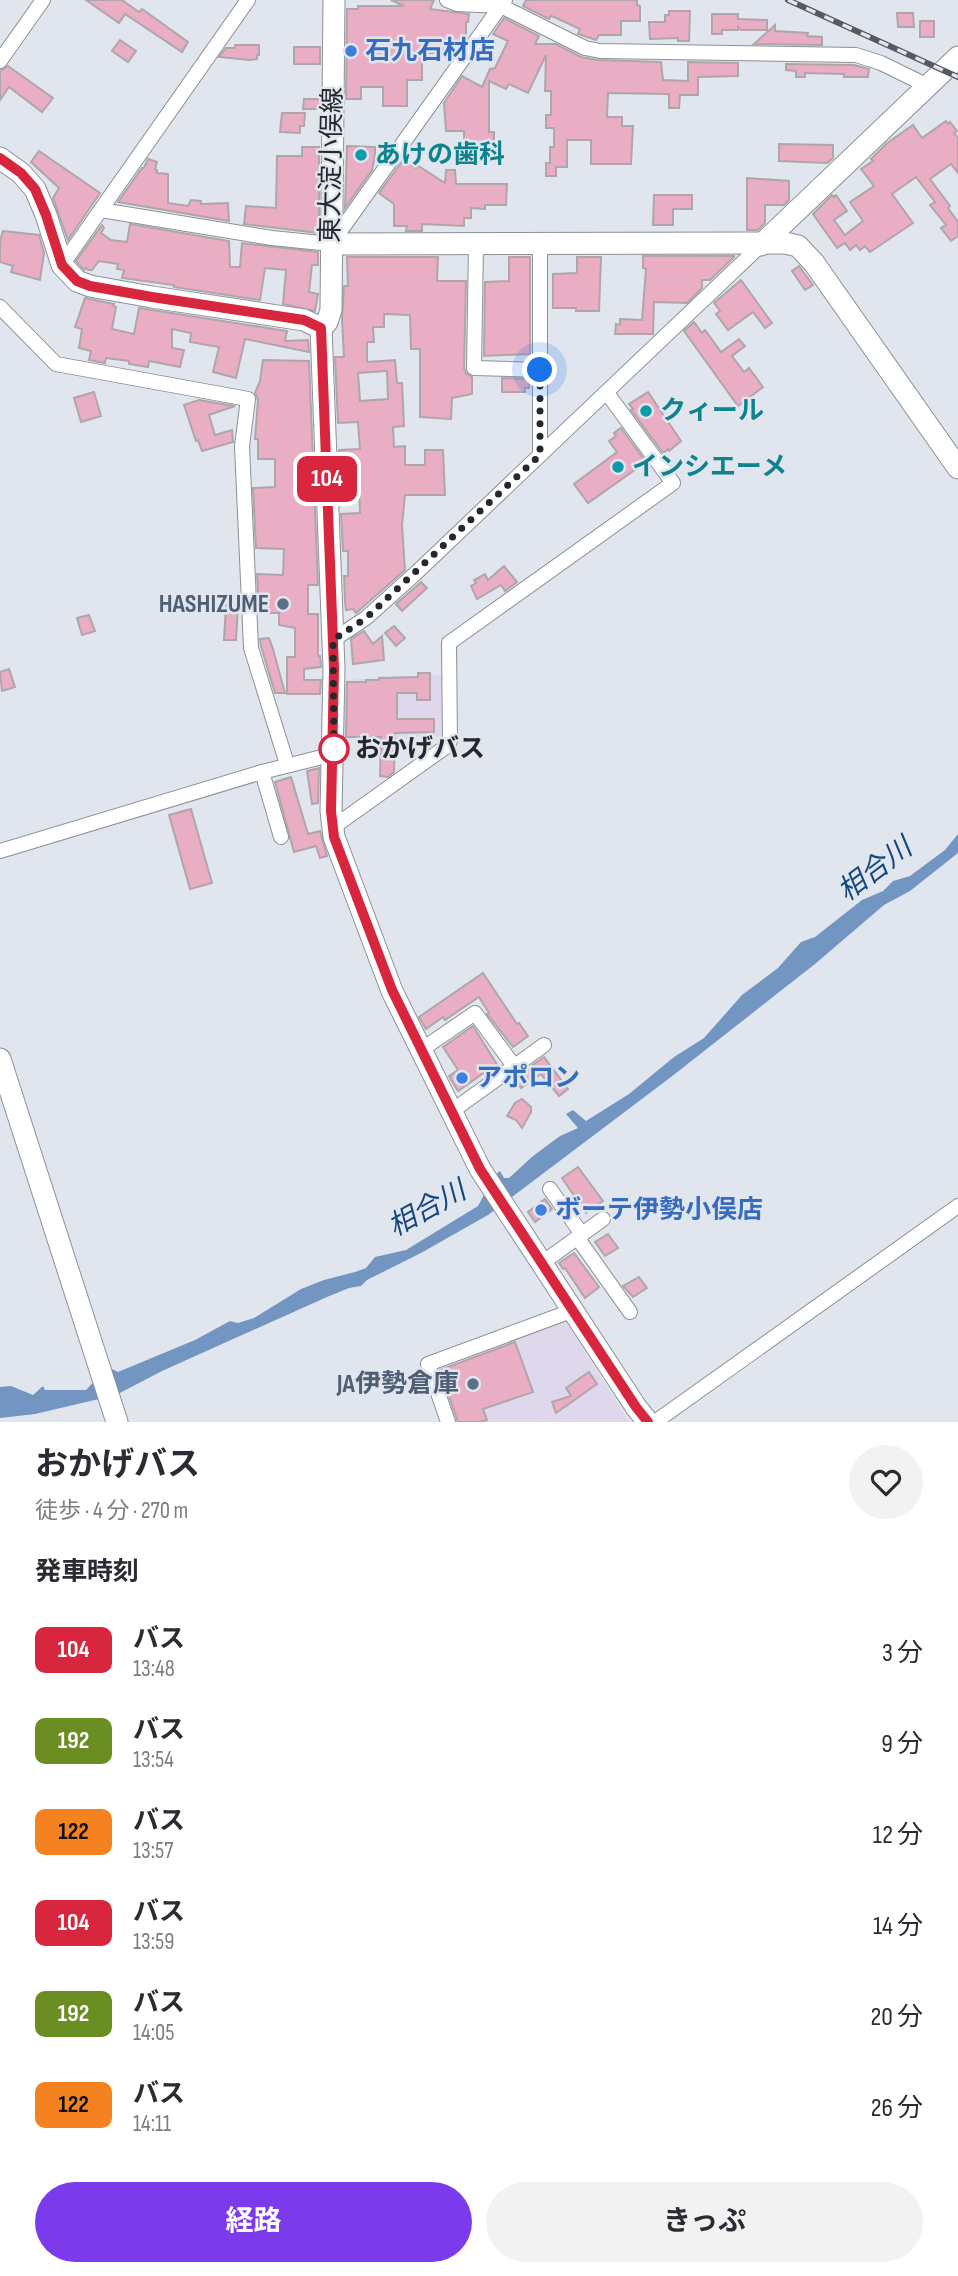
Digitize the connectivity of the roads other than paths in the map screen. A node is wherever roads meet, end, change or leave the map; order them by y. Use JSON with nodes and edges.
{"nodes":[{"id":1,"x":43,"y":0,"type":"edge"},
{"id":2,"x":248,"y":0,"type":"edge"},
{"id":3,"x":334,"y":0,"type":"edge"},
{"id":4,"x":447,"y":0,"type":"edge"},
{"id":5,"x":503,"y":3,"type":"edge"},
{"id":6,"x":958,"y":57,"type":"edge"},
{"id":7,"x":0,"y":61,"type":"edge"},
{"id":8,"x":928,"y":86,"type":"junction"},
{"id":9,"x":0,"y":158,"type":"edge"},
{"id":10,"x":101,"y":210,"type":"junction"},
{"id":11,"x":331,"y":244,"type":"junction"},
{"id":12,"x":476,"y":244,"type":"junction"},
{"id":13,"x":540,"y":245,"type":"junction"},
{"id":14,"x":761,"y":245,"type":"junction"},
{"id":15,"x":62,"y":265,"type":"junction"},
{"id":16,"x":0,"y":307,"type":"edge"},
{"id":17,"x":321,"y":328,"type":"junction"},
{"id":18,"x":540,"y":370,"type":"junction"},
{"id":19,"x":607,"y":393,"type":"junction"},
{"id":20,"x":540,"y":455,"type":"junction"},
{"id":21,"x":958,"y":468,"type":"edge"},
{"id":22,"x":333,"y":640,"type":"junction"},
{"id":23,"x":334,"y":754,"type":"junction"},
{"id":24,"x":287,"y":764,"type":"junction"},
{"id":25,"x":262,"y":772,"type":"junction"},
{"id":26,"x":332,"y":828,"type":"junction"},
{"id":27,"x":281,"y":837,"type":"dead end"},
{"id":28,"x":0,"y":851,"type":"edge"},
{"id":29,"x":544,"y":1045,"type":"dead end"},
{"id":30,"x":421,"y":1050,"type":"junction"},
{"id":31,"x":0,"y":1059,"type":"edge"},
{"id":32,"x":514,"y":1066,"type":"junction"},
{"id":33,"x":452,"y":1111,"type":"junction"},
{"id":34,"x":550,"y":1189,"type":"dead end"},
{"id":35,"x":958,"y":1206,"type":"edge"},
{"id":36,"x":603,"y":1219,"type":"dead end"},
{"id":37,"x":581,"y":1236,"type":"junction"},
{"id":38,"x":542,"y":1263,"type":"junction"},
{"id":39,"x":574,"y":1310,"type":"junction"},
{"id":40,"x":630,"y":1311,"type":"dead end"},
{"id":41,"x":642,"y":1417,"type":"edge"},
{"id":42,"x":117,"y":1422,"type":"edge"},
{"id":43,"x":448,"y":1422,"type":"edge"},
{"id":44,"x":655,"y":1422,"type":"edge"}],
"edges":[{"from":1,"to":7,"type":"street"},
{"from":2,"to":10,"type":"street"},
{"from":3,"to":11,"type":"main road","name":"東大淀小俣線"},
{"from":4,"to":5,"type":"street"},
{"from":5,"to":8,"type":"street"},
{"from":5,"to":11,"type":"street"},
{"from":6,"to":8,"type":"main road"},
{"from":8,"to":14,"type":"main road"},
{"from":9,"to":15,"type":"main road"},
{"from":10,"to":11,"type":"street"},
{"from":10,"to":15,"type":"street"},
{"from":11,"to":12,"type":"main road"},
{"from":11,"to":17,"type":"main road","name":"東大淀小俣線"},
{"from":12,"to":13,"type":"main road"},
{"from":12,"to":18,"type":"street"},
{"from":13,"to":14,"type":"main road"},
{"from":13,"to":18,"type":"street"},
{"from":14,"to":19,"type":"street"},
{"from":14,"to":21,"type":"main road"},
{"from":15,"to":17,"type":"main road"},
{"from":16,"to":24,"type":"street"},
{"from":17,"to":22,"type":"main road","name":"東大淀小俣線"},
{"from":18,"to":20,"type":"street"},
{"from":19,"to":20,"type":"street"},
{"from":19,"to":26,"type":"street"},
{"from":20,"to":22,"type":"street"},
{"from":22,"to":23,"type":"main road","name":"東大淀小俣線"},
{"from":23,"to":24,"type":"street"},
{"from":23,"to":26,"type":"main road","name":"東大淀小俣線"},
{"from":24,"to":25,"type":"street"},
{"from":25,"to":27,"type":"street"},
{"from":25,"to":28,"type":"street"},
{"from":26,"to":30,"type":"main road"},
{"from":29,"to":32,"type":"street"},
{"from":30,"to":32,"type":"street"},
{"from":30,"to":33,"type":"main road"},
{"from":31,"to":42,"type":"main road"},
{"from":32,"to":33,"type":"street"},
{"from":33,"to":38,"type":"main road"},
{"from":34,"to":37,"type":"street"},
{"from":35,"to":44,"type":"street"},
{"from":36,"to":37,"type":"street"},
{"from":37,"to":38,"type":"street"},
{"from":37,"to":40,"type":"street"},
{"from":38,"to":39,"type":"main road"},
{"from":39,"to":41,"type":"main road"},
{"from":39,"to":43,"type":"street"}]}
